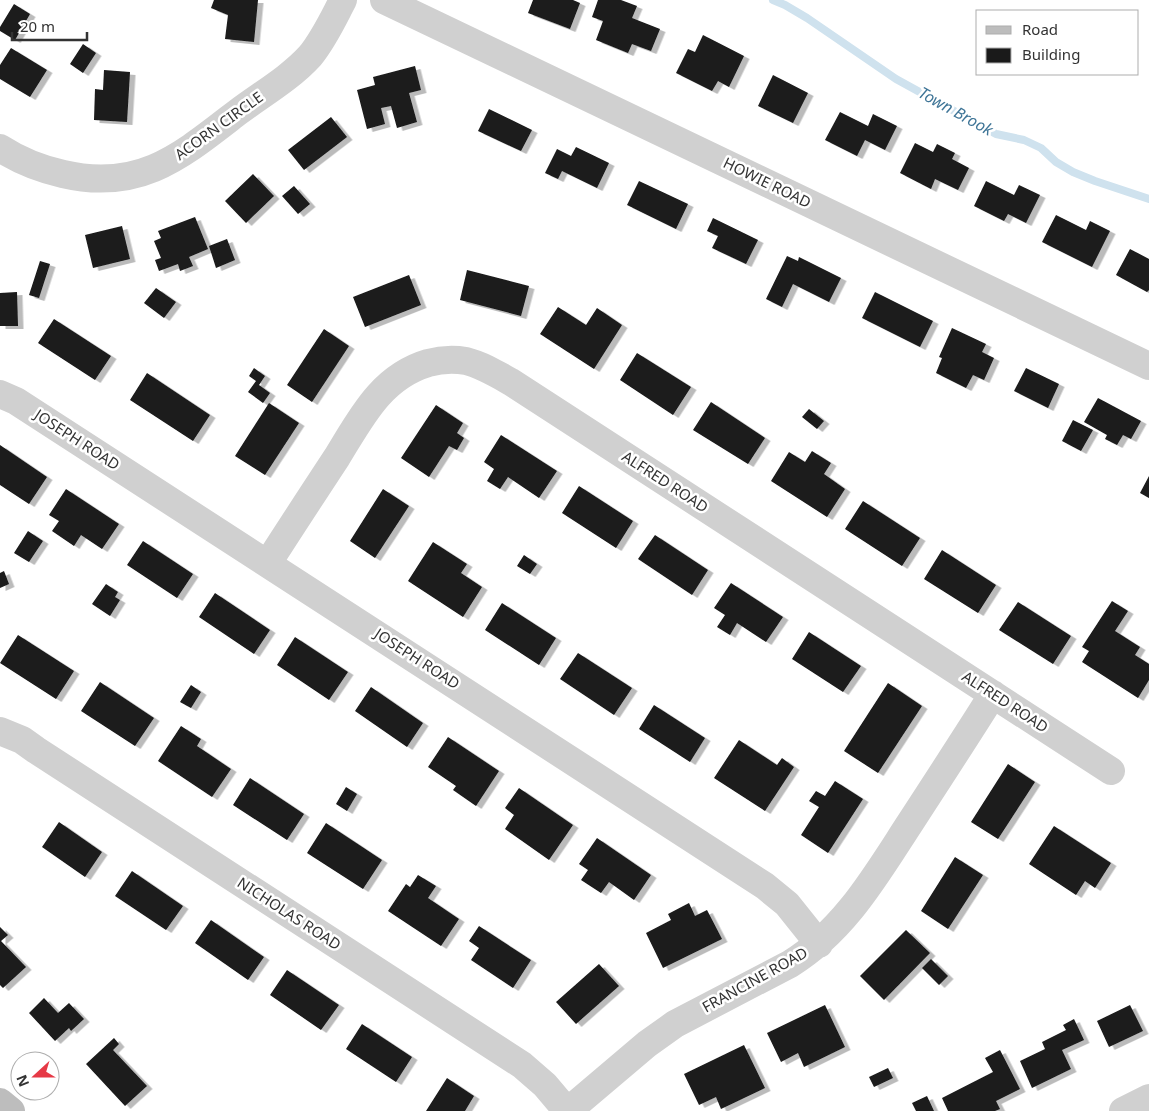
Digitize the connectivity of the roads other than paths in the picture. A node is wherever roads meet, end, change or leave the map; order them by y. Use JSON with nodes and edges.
{"nodes":[{"id":1,"x":343,"y":0,"type":"edge"},
{"id":2,"x":384,"y":0,"type":"edge"},
{"id":3,"x":0,"y":148,"type":"edge"},
{"id":4,"x":1149,"y":366,"type":"edge"},
{"id":5,"x":0,"y":394,"type":"edge"},
{"id":6,"x":268,"y":563,"type":"junction"},
{"id":7,"x":993,"y":694,"type":"junction"},
{"id":8,"x":0,"y":731,"type":"edge"},
{"id":9,"x":1111,"y":771,"type":"dead end"},
{"id":10,"x":819,"y":944,"type":"junction"},
{"id":11,"x":1149,"y":1098,"type":"edge"},
{"id":12,"x":0,"y":1102,"type":"edge"},
{"id":13,"x":11,"y":1111,"type":"edge"},
{"id":14,"x":568,"y":1111,"type":"edge"},
{"id":15,"x":1123,"y":1111,"type":"edge"}],
"edges":[{"from":1,"to":3,"type":"street","name":"ACORN CIRCLE"},
{"from":2,"to":4,"type":"street","name":"HOWIE ROAD"},
{"from":5,"to":6,"type":"street","name":"JOSEPH ROAD"},
{"from":6,"to":7,"type":"street","name":"ALFRED ROAD"},
{"from":6,"to":10,"type":"street","name":"JOSEPH ROAD"},
{"from":7,"to":9,"type":"street","name":"ALFRED ROAD"},
{"from":7,"to":10,"type":"street","name":"FRANCINE ROAD"},
{"from":8,"to":14,"type":"street","name":"NICHOLAS ROAD"},
{"from":10,"to":14,"type":"street","name":"FRANCINE ROAD"},
{"from":11,"to":15,"type":"street"},
{"from":12,"to":13,"type":"street"}]}
